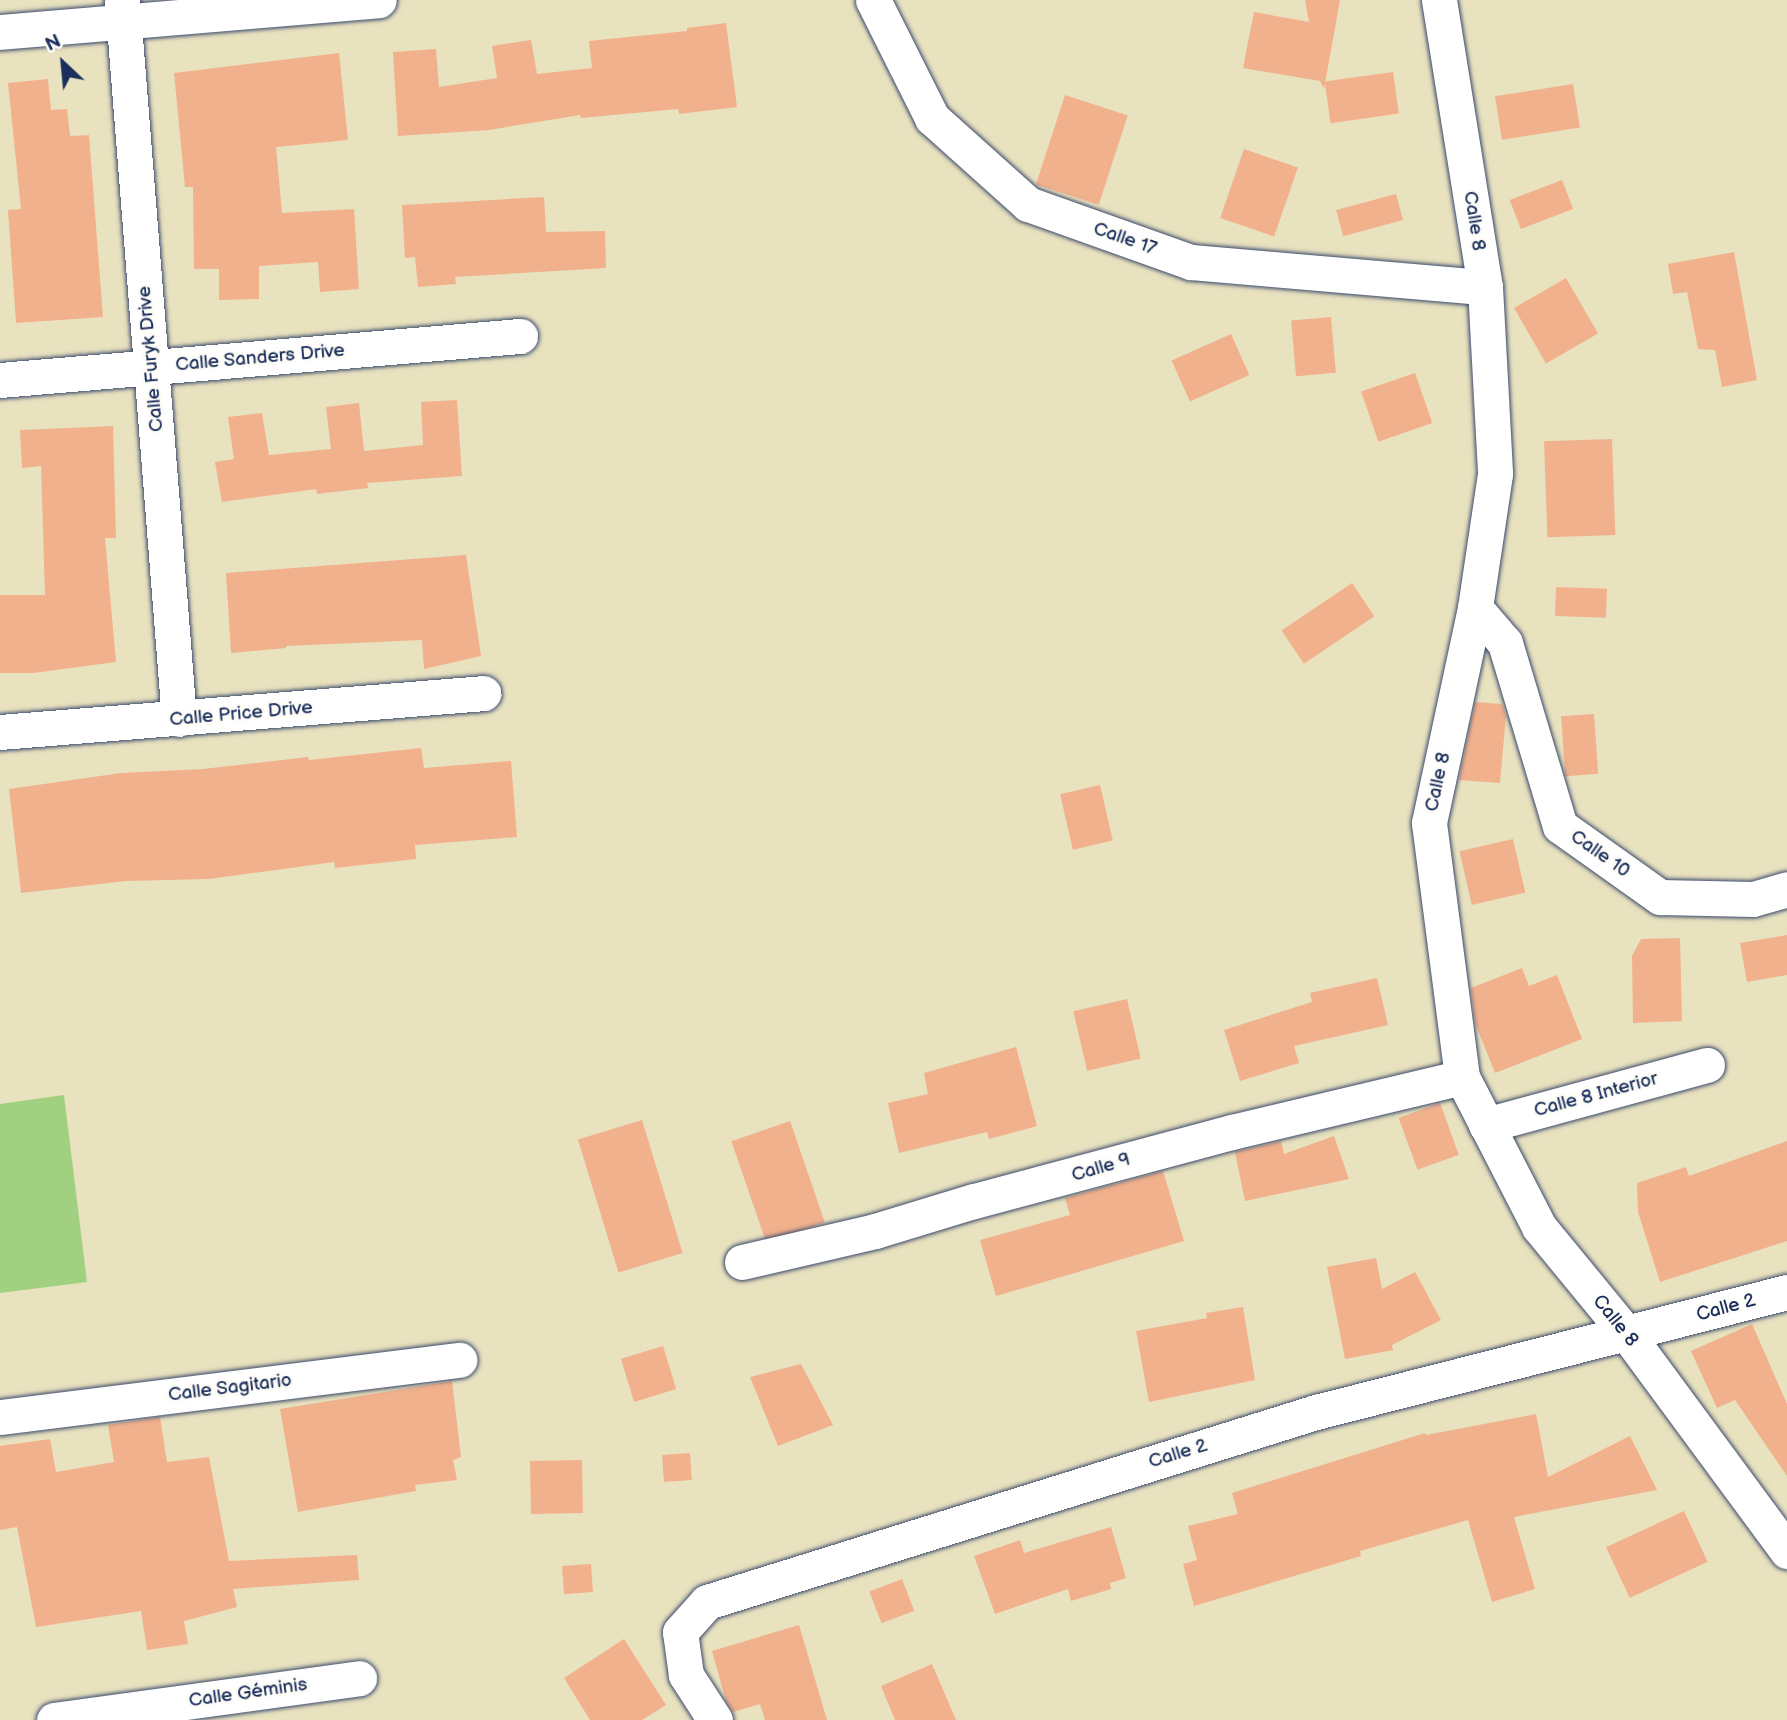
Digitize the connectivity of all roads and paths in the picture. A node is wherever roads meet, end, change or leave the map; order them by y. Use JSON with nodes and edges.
{"nodes":[{"id":1,"x":379,"y":0,"type":"edge"},
{"id":2,"x":873,"y":0,"type":"edge"},
{"id":3,"x":1439,"y":0,"type":"edge"},
{"id":4,"x":123,"y":11,"type":"edge"},
{"id":5,"x":0,"y":32,"type":"edge"},
{"id":6,"x":1485,"y":287,"type":"junction"},
{"id":7,"x":520,"y":336,"type":"dead end"},
{"id":8,"x":151,"y":367,"type":"junction"},
{"id":9,"x":0,"y":380,"type":"edge"},
{"id":10,"x":1475,"y":608,"type":"junction"},
{"id":11,"x":483,"y":693,"type":"dead end"},
{"id":12,"x":179,"y":719,"type":"junction"},
{"id":13,"x":0,"y":732,"type":"edge"},
{"id":14,"x":1787,"y":889,"type":"edge"},
{"id":15,"x":1707,"y":1065,"type":"dead end"},
{"id":16,"x":1462,"y":1077,"type":"junction"},
{"id":17,"x":1486,"y":1125,"type":"junction"},
{"id":18,"x":742,"y":1262,"type":"dead end"},
{"id":19,"x":1787,"y":1292,"type":"edge"},
{"id":20,"x":1627,"y":1334,"type":"junction"},
{"id":21,"x":459,"y":1360,"type":"dead end"},
{"id":22,"x":0,"y":1417,"type":"edge"},
{"id":23,"x":1787,"y":1550,"type":"edge"},
{"id":24,"x":359,"y":1678,"type":"dead end"},
{"id":25,"x":95,"y":1717,"type":"edge"},
{"id":26,"x":54,"y":1720,"type":"edge"},
{"id":27,"x":715,"y":1720,"type":"edge"}],
"edges":[{"from":1,"to":4,"type":"street"},
{"from":2,"to":6,"type":"street","name":"Calle 17"},
{"from":3,"to":6,"type":"street","name":"Calle 8"},
{"from":4,"to":5,"type":"street"},
{"from":4,"to":8,"type":"street","name":"Calle Furyk Drive"},
{"from":6,"to":10,"type":"street","name":"Calle 8"},
{"from":7,"to":8,"type":"street","name":"Calle Sanders Drive"},
{"from":8,"to":9,"type":"street","name":"Calle Sanders Drive"},
{"from":8,"to":12,"type":"street","name":"Calle Furyk Drive"},
{"from":10,"to":14,"type":"street","name":"Calle 10"},
{"from":10,"to":16,"type":"street","name":"Calle 8"},
{"from":11,"to":12,"type":"street","name":"Calle Price Drive"},
{"from":12,"to":13,"type":"street","name":"Calle Price Drive"},
{"from":15,"to":17,"type":"street","name":"Calle 8 Interior"},
{"from":16,"to":17,"type":"street","name":"Calle 8"},
{"from":16,"to":18,"type":"street","name":"Calle 9"},
{"from":17,"to":20,"type":"street","name":"Calle 8"},
{"from":19,"to":20,"type":"street","name":"Calle 2"},
{"from":20,"to":23,"type":"street","name":"Calle 8"},
{"from":20,"to":27,"type":"street","name":"Calle 2"},
{"from":21,"to":22,"type":"street","name":"Calle Sagitario"},
{"from":24,"to":25,"type":"street","name":"Calle Géminis"},
{"from":25,"to":26,"type":"street","name":"Calle Géminis"}]}
